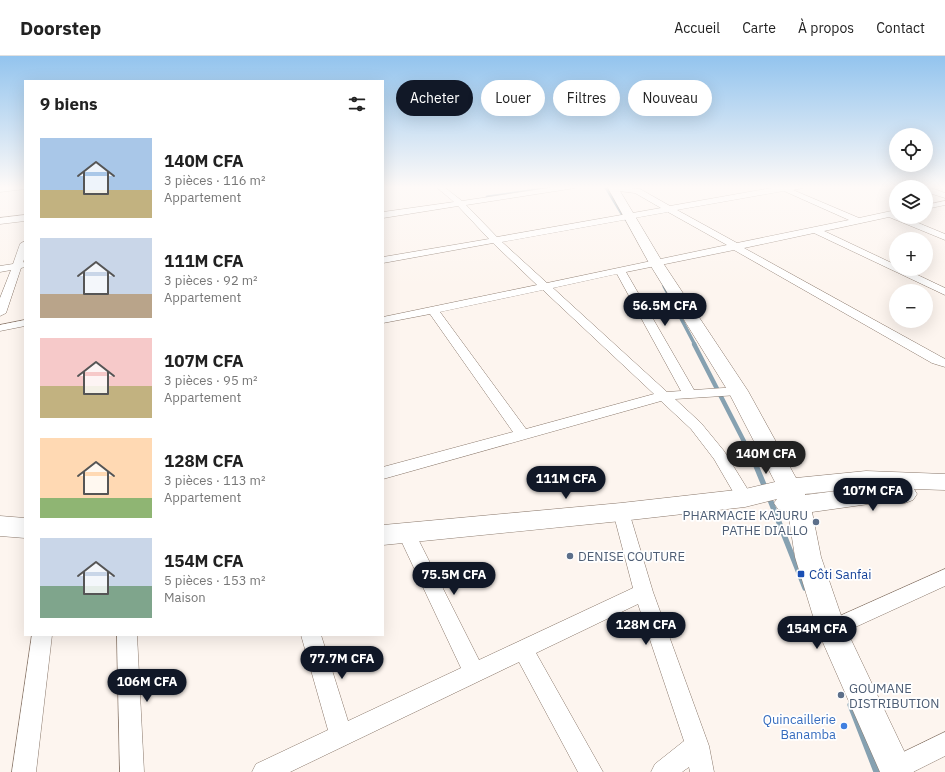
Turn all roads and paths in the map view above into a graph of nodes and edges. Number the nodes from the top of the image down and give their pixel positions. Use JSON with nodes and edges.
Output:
{"nodes":[{"id":1,"x":13,"y":219,"type":"edge"},
{"id":2,"x":476,"y":219,"type":"edge"},
{"id":3,"x":611,"y":219,"type":"edge"},
{"id":4,"x":632,"y":219,"type":"edge"},
{"id":5,"x":687,"y":219,"type":"edge"},
{"id":6,"x":854,"y":219,"type":"edge"},
{"id":7,"x":866,"y":219,"type":"edge"},
{"id":8,"x":0,"y":221,"type":"edge"},
{"id":9,"x":858,"y":221,"type":"junction"},
{"id":10,"x":916,"y":224,"type":"edge"},
{"id":11,"x":815,"y":230,"type":"junction"},
{"id":12,"x":945,"y":237,"type":"edge"},
{"id":13,"x":495,"y":240,"type":"junction"},
{"id":14,"x":734,"y":246,"type":"junction"},
{"id":15,"x":24,"y":250,"type":"edge"},
{"id":16,"x":384,"y":260,"type":"edge"},
{"id":17,"x":656,"y":263,"type":"junction"},
{"id":18,"x":21,"y":266,"type":"edge"},
{"id":19,"x":889,"y":266,"type":"edge"},
{"id":20,"x":0,"y":269,"type":"edge"},
{"id":21,"x":620,"y":270,"type":"junction"},
{"id":22,"x":912,"y":276,"type":"edge"},
{"id":23,"x":945,"y":283,"type":"edge"},
{"id":24,"x":545,"y":286,"type":"junction"},
{"id":25,"x":934,"y":286,"type":"junction"},
{"id":26,"x":945,"y":292,"type":"edge"},
{"id":27,"x":432,"y":310,"type":"junction"},
{"id":28,"x":0,"y":312,"type":"edge"},
{"id":29,"x":384,"y":320,"type":"edge"},
{"id":30,"x":24,"y":324,"type":"edge"},
{"id":31,"x":0,"y":328,"type":"edge"},
{"id":32,"x":945,"y":363,"type":"edge"},
{"id":33,"x":738,"y":391,"type":"junction"},
{"id":34,"x":690,"y":394,"type":"junction"},
{"id":35,"x":664,"y":396,"type":"junction"},
{"id":36,"x":523,"y":435,"type":"junction"},
{"id":37,"x":384,"y":473,"type":"edge"},
{"id":38,"x":945,"y":482,"type":"edge"},
{"id":39,"x":945,"y":495,"type":"edge"},
{"id":40,"x":794,"y":496,"type":"junction"},
{"id":41,"x":748,"y":497,"type":"junction"},
{"id":42,"x":621,"y":512,"type":"junction"},
{"id":43,"x":0,"y":526,"type":"edge"},
{"id":44,"x":24,"y":528,"type":"edge"},
{"id":45,"x":407,"y":534,"type":"junction"},
{"id":46,"x":384,"y":535,"type":"edge"},
{"id":47,"x":943,"y":581,"type":"edge"},
{"id":48,"x":644,"y":592,"type":"junction"},
{"id":49,"x":831,"y":629,"type":"junction"},
{"id":50,"x":42,"y":636,"type":"edge"},
{"id":51,"x":127,"y":636,"type":"edge"},
{"id":52,"x":311,"y":636,"type":"edge"},
{"id":53,"x":523,"y":649,"type":"junction"},
{"id":54,"x":474,"y":672,"type":"junction"},
{"id":55,"x":341,"y":735,"type":"junction"},
{"id":56,"x":945,"y":744,"type":"edge"},
{"id":57,"x":697,"y":746,"type":"junction"},
{"id":58,"x":896,"y":770,"type":"edge"},
{"id":59,"x":24,"y":772,"type":"edge"},
{"id":60,"x":132,"y":772,"type":"edge"},
{"id":61,"x":264,"y":772,"type":"edge"},
{"id":62,"x":591,"y":772,"type":"edge"},
{"id":63,"x":663,"y":772,"type":"edge"},
{"id":64,"x":702,"y":772,"type":"edge"}],
"edges":[{"from":1,"to":8,"type":"street"},
{"from":2,"to":13,"type":"street"},
{"from":3,"to":13,"type":"street"},
{"from":4,"to":17,"type":"main road"},
{"from":5,"to":14,"type":"street"},
{"from":6,"to":9,"type":"street"},
{"from":7,"to":9,"type":"street"},
{"from":9,"to":11,"type":"street"},
{"from":10,"to":12,"type":"street"},
{"from":11,"to":14,"type":"street"},
{"from":11,"to":19,"type":"street"},
{"from":13,"to":16,"type":"street"},
{"from":13,"to":24,"type":"street"},
{"from":14,"to":17,"type":"street"},
{"from":14,"to":32,"type":"street"},
{"from":15,"to":18,"type":"street"},
{"from":17,"to":21,"type":"street"},
{"from":17,"to":33,"type":"main road"},
{"from":18,"to":20,"type":"street"},
{"from":18,"to":28,"type":"street"},
{"from":21,"to":24,"type":"street"},
{"from":21,"to":34,"type":"street"},
{"from":22,"to":25,"type":"street"},
{"from":23,"to":25,"type":"street"},
{"from":24,"to":27,"type":"street"},
{"from":24,"to":35,"type":"street"},
{"from":25,"to":26,"type":"street"},
{"from":27,"to":29,"type":"street"},
{"from":27,"to":36,"type":"street"},
{"from":30,"to":31,"type":"street"},
{"from":33,"to":34,"type":"street"},
{"from":33,"to":40,"type":"main road"},
{"from":34,"to":35,"type":"street"},
{"from":35,"to":36,"type":"street"},
{"from":35,"to":41,"type":"street"},
{"from":36,"to":37,"type":"street"},
{"from":38,"to":40,"type":"main road"},
{"from":39,"to":40,"type":"main road"},
{"from":40,"to":41,"type":"main road"},
{"from":40,"to":49,"type":"main road"},
{"from":41,"to":42,"type":"main road"},
{"from":42,"to":45,"type":"main road"},
{"from":42,"to":48,"type":"street"},
{"from":43,"to":44,"type":"main road"},
{"from":45,"to":46,"type":"main road"},
{"from":45,"to":54,"type":"street"},
{"from":47,"to":49,"type":"street"},
{"from":48,"to":53,"type":"street"},
{"from":48,"to":57,"type":"street"},
{"from":49,"to":58,"type":"main road"},
{"from":50,"to":59,"type":"street"},
{"from":51,"to":60,"type":"street"},
{"from":52,"to":55,"type":"street"},
{"from":53,"to":54,"type":"street"},
{"from":53,"to":62,"type":"street"},
{"from":54,"to":55,"type":"street"},
{"from":55,"to":61,"type":"street"},
{"from":56,"to":58,"type":"street"},
{"from":57,"to":63,"type":"street"},
{"from":57,"to":64,"type":"street"}]}
